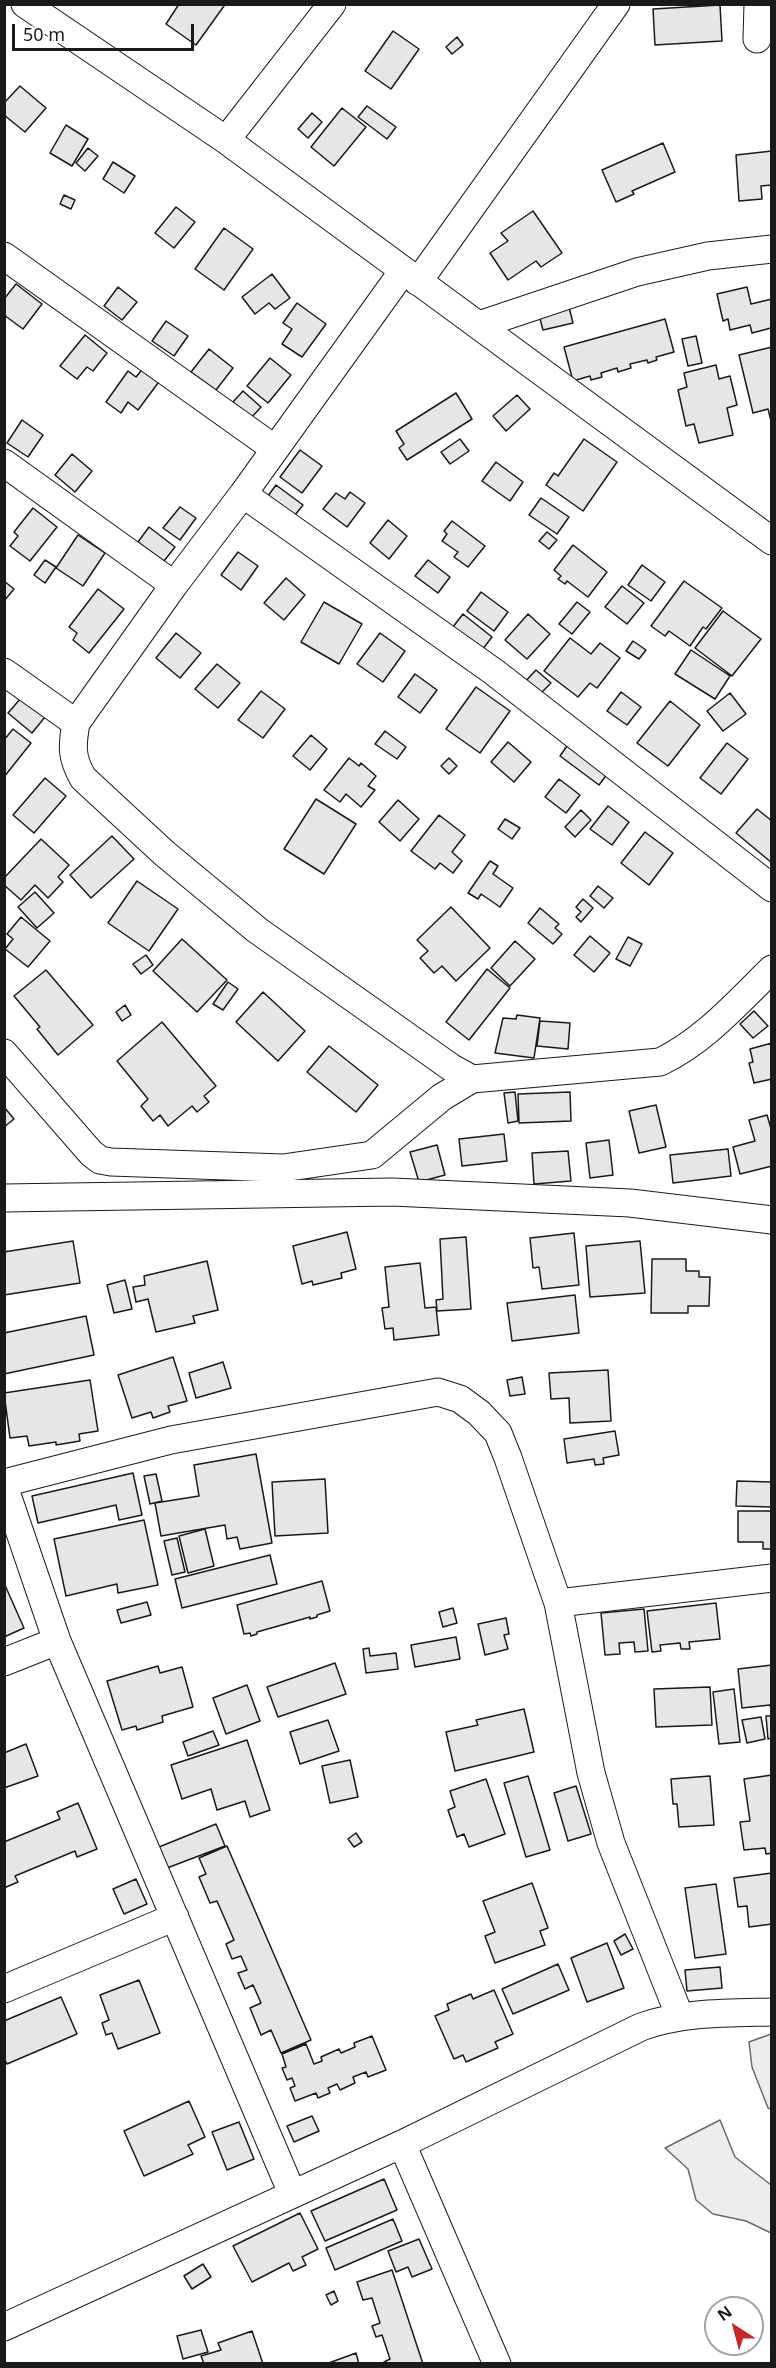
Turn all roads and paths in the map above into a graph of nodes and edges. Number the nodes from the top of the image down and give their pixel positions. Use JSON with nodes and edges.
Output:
{"nodes":[{"id":1,"x":13,"y":4,"type":"edge"},
{"id":2,"x":332,"y":4,"type":"edge"},
{"id":3,"x":758,"y":4,"type":"edge"},
{"id":4,"x":614,"y":5,"type":"edge"},
{"id":5,"x":43,"y":9,"type":"edge"},
{"id":6,"x":4,"y":12,"type":"edge"},
{"id":7,"x":757,"y":39,"type":"dead end"},
{"id":8,"x":226,"y":140,"type":"junction"},
{"id":9,"x":771,"y":249,"type":"edge"},
{"id":10,"x":4,"y":256,"type":"edge"},
{"id":11,"x":410,"y":277,"type":"junction"},
{"id":12,"x":479,"y":325,"type":"junction"},
{"id":13,"x":275,"y":448,"type":"junction"},
{"id":14,"x":4,"y":463,"type":"edge"},
{"id":15,"x":243,"y":494,"type":"junction"},
{"id":16,"x":771,"y":541,"type":"edge"},
{"id":17,"x":174,"y":585,"type":"junction"},
{"id":18,"x":4,"y":672,"type":"edge"},
{"id":19,"x":76,"y":723,"type":"junction"},
{"id":20,"x":771,"y":888,"type":"edge"},
{"id":21,"x":771,"y":969,"type":"edge"},
{"id":22,"x":4,"y":1053,"type":"edge"},
{"id":23,"x":472,"y":1079,"type":"junction"},
{"id":24,"x":4,"y":1198,"type":"edge"},
{"id":25,"x":771,"y":1220,"type":"edge"},
{"id":26,"x":4,"y":1484,"type":"edge"},
{"id":27,"x":771,"y":1578,"type":"edge"},
{"id":28,"x":558,"y":1603,"type":"junction"},
{"id":29,"x":57,"y":1641,"type":"junction"},
{"id":30,"x":4,"y":1662,"type":"edge"},
{"id":31,"x":175,"y":1917,"type":"junction"},
{"id":32,"x":4,"y":1989,"type":"edge"},
{"id":33,"x":771,"y":2012,"type":"edge"},
{"id":34,"x":680,"y":2017,"type":"junction"},
{"id":35,"x":402,"y":2144,"type":"junction"},
{"id":36,"x":292,"y":2193,"type":"junction"},
{"id":37,"x":4,"y":2327,"type":"edge"},
{"id":38,"x":496,"y":2364,"type":"edge"}],
"edges":[{"from":1,"to":6,"type":"street"},
{"from":2,"to":8,"type":"street"},
{"from":3,"to":7,"type":"street"},
{"from":4,"to":11,"type":"street"},
{"from":5,"to":8,"type":"street"},
{"from":8,"to":11,"type":"street"},
{"from":9,"to":12,"type":"street"},
{"from":10,"to":13,"type":"street"},
{"from":11,"to":12,"type":"street"},
{"from":11,"to":13,"type":"street"},
{"from":12,"to":16,"type":"street"},
{"from":13,"to":15,"type":"street"},
{"from":14,"to":17,"type":"street"},
{"from":15,"to":17,"type":"street"},
{"from":15,"to":20,"type":"street"},
{"from":17,"to":19,"type":"street"},
{"from":18,"to":19,"type":"street"},
{"from":19,"to":23,"type":"street"},
{"from":21,"to":23,"type":"street"},
{"from":22,"to":23,"type":"street"},
{"from":24,"to":25,"type":"street"},
{"from":26,"to":28,"type":"street"},
{"from":26,"to":29,"type":"street"},
{"from":27,"to":28,"type":"street"},
{"from":28,"to":34,"type":"street"},
{"from":29,"to":30,"type":"street"},
{"from":29,"to":31,"type":"street"},
{"from":31,"to":32,"type":"street"},
{"from":31,"to":36,"type":"street"},
{"from":33,"to":34,"type":"street"},
{"from":34,"to":35,"type":"street"},
{"from":35,"to":36,"type":"street"},
{"from":35,"to":38,"type":"street"},
{"from":36,"to":37,"type":"street"}]}
